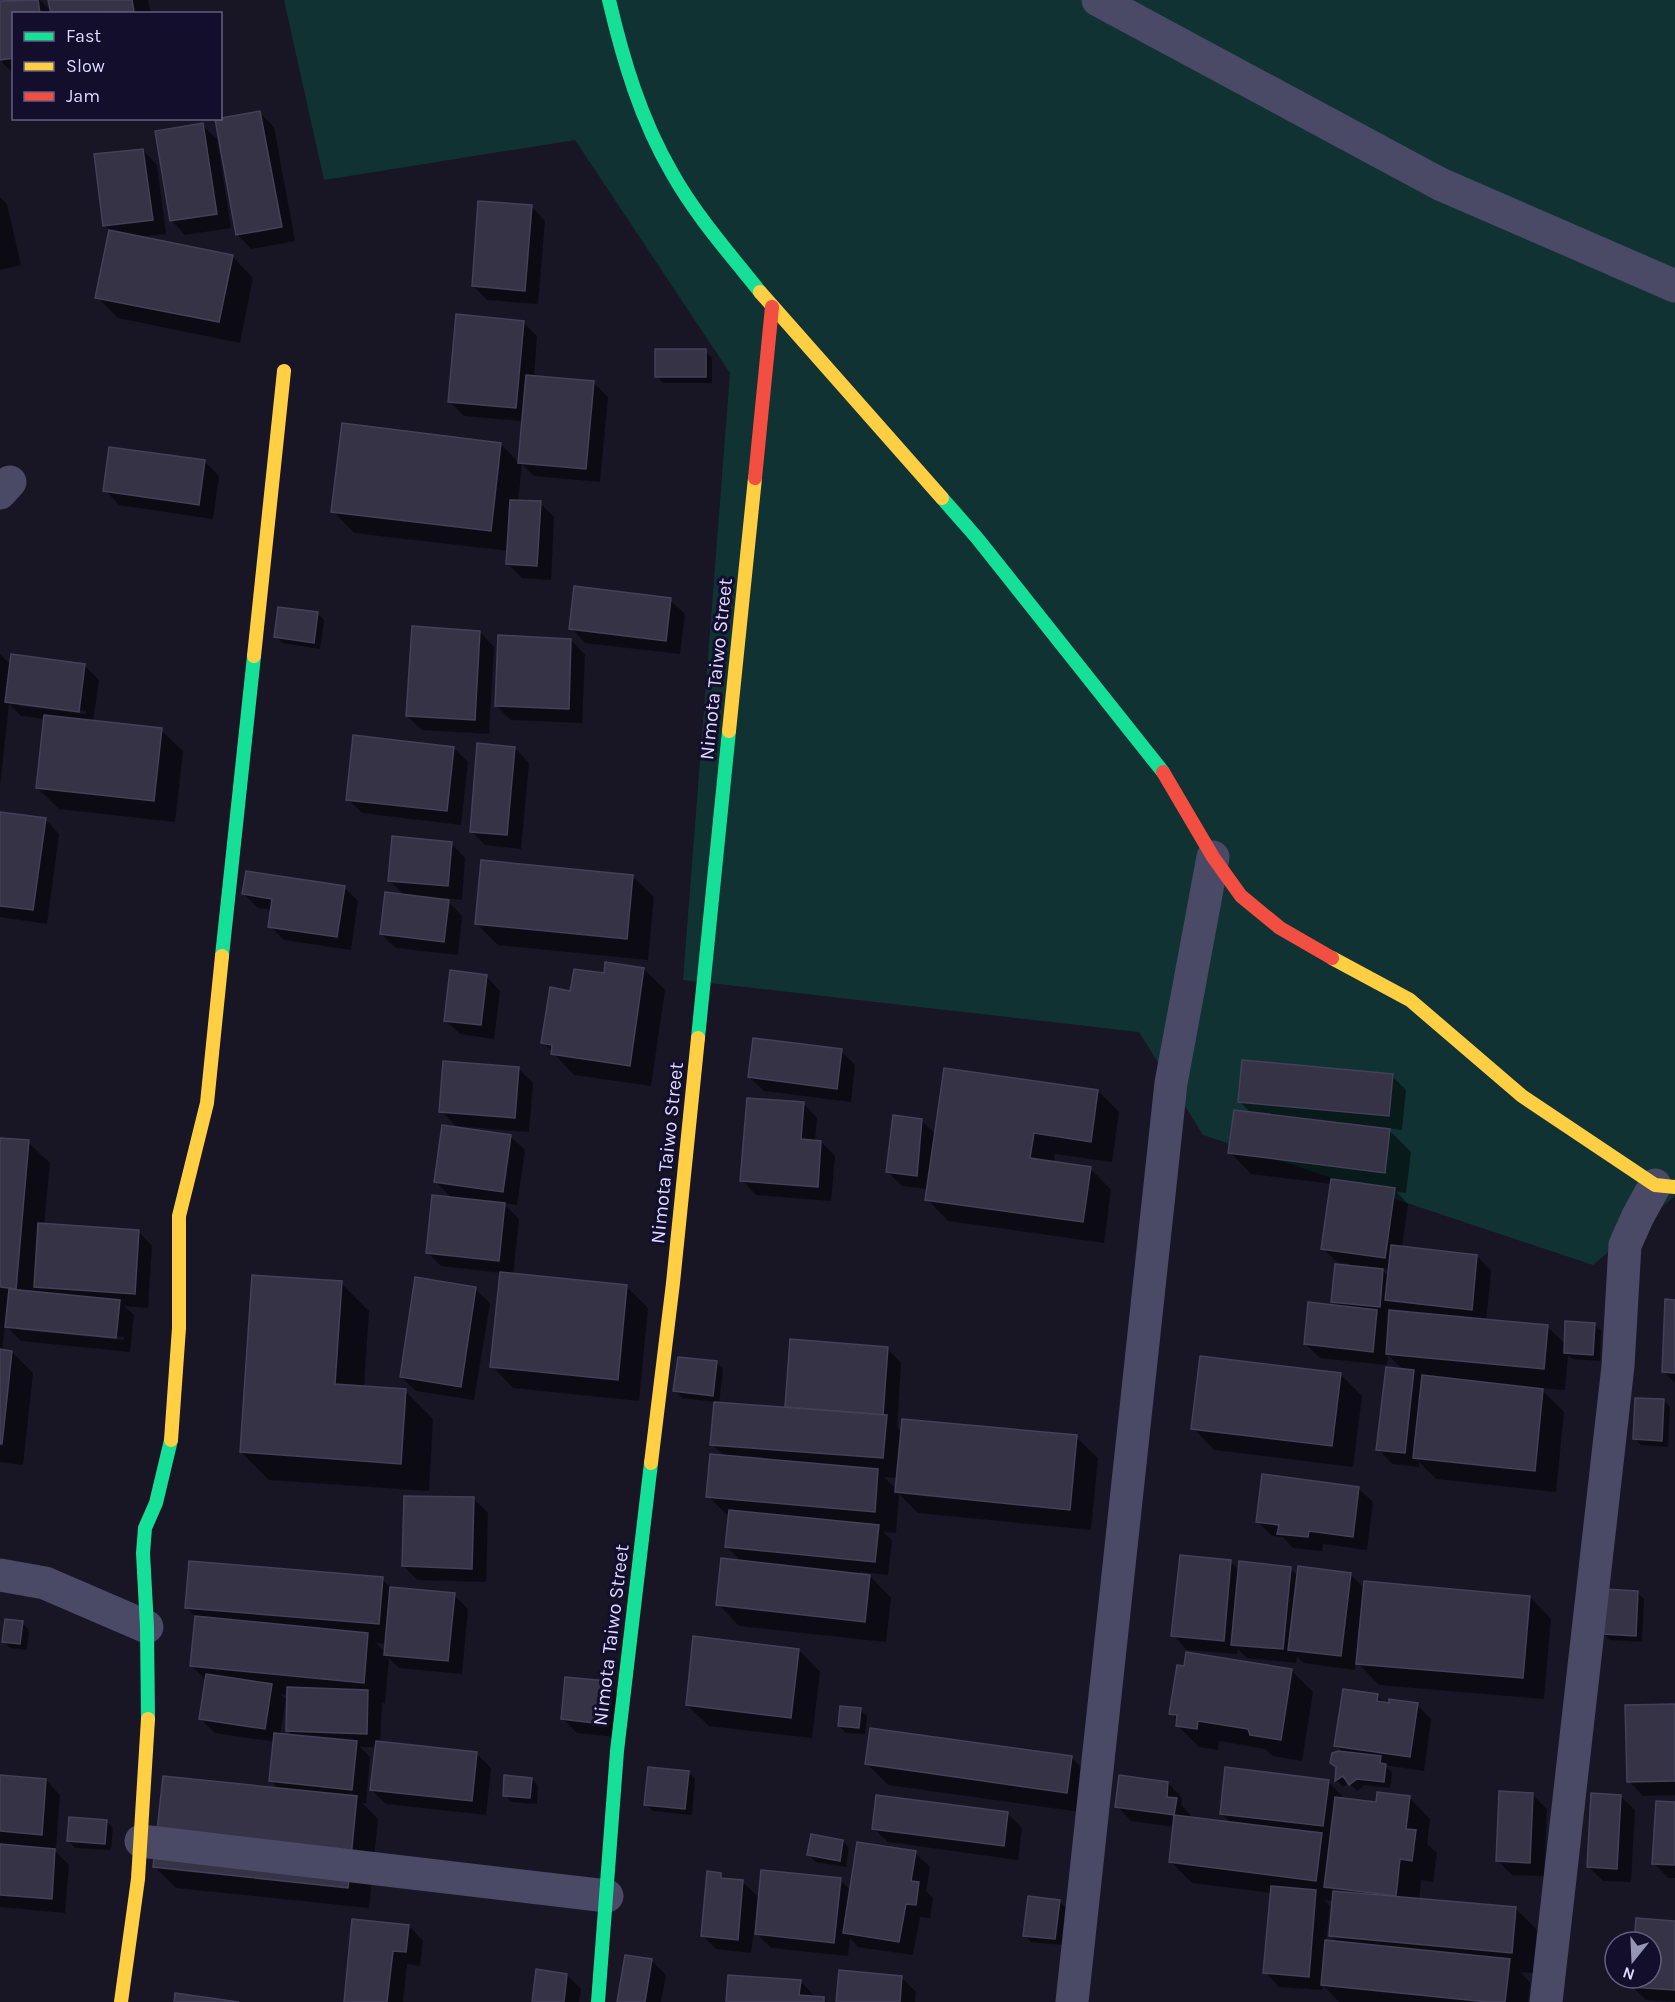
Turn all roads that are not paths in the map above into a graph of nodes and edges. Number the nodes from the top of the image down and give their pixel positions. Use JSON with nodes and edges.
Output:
{"nodes":[{"id":1,"x":609,"y":0,"type":"edge"},
{"id":2,"x":1098,"y":0,"type":"edge"},
{"id":3,"x":1675,"y":286,"type":"edge"},
{"id":4,"x":772,"y":307,"type":"junction"},
{"id":5,"x":284,"y":371,"type":"dead end"},
{"id":6,"x":1213,"y":857,"type":"junction"},
{"id":7,"x":1665,"y":1186,"type":"edge"},
{"id":8,"x":0,"y":1575,"type":"edge"},
{"id":9,"x":147,"y":1627,"type":"junction"},
{"id":10,"x":141,"y":1841,"type":"junction"},
{"id":11,"x":607,"y":1896,"type":"junction"},
{"id":12,"x":121,"y":2002,"type":"edge"},
{"id":13,"x":597,"y":2002,"type":"edge"},
{"id":14,"x":1072,"y":2002,"type":"edge"},
{"id":15,"x":1546,"y":2002,"type":"edge"}],
"edges":[{"from":1,"to":4,"type":"street"},
{"from":2,"to":3,"type":"street"},
{"from":4,"to":6,"type":"street"},
{"from":4,"to":11,"type":"street","name":"Nimota Taiwo Street"},
{"from":5,"to":9,"type":"street"},
{"from":6,"to":7,"type":"street"},
{"from":6,"to":14,"type":"street"},
{"from":7,"to":15,"type":"street"},
{"from":8,"to":9,"type":"street"},
{"from":9,"to":10,"type":"street"},
{"from":10,"to":11,"type":"street"},
{"from":10,"to":12,"type":"street"},
{"from":11,"to":13,"type":"street","name":"Nimota Taiwo Street"}]}
